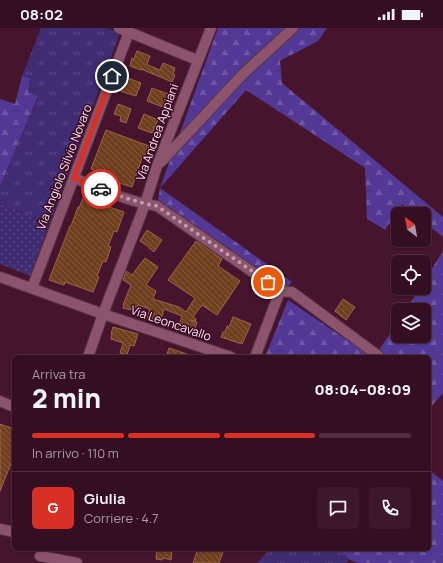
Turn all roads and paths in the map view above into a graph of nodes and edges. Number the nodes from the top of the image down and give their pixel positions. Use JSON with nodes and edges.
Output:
{"nodes":[{"id":1,"x":119,"y":28,"type":"edge"},
{"id":2,"x":210,"y":28,"type":"edge"},
{"id":3,"x":293,"y":28,"type":"edge"},
{"id":4,"x":129,"y":32,"type":"junction"},
{"id":5,"x":198,"y":60,"type":"junction"},
{"id":6,"x":157,"y":166,"type":"junction"},
{"id":7,"x":74,"y":178,"type":"junction"},
{"id":8,"x":145,"y":204,"type":"junction"},
{"id":9,"x":0,"y":277,"type":"edge"},
{"id":10,"x":32,"y":288,"type":"junction"},
{"id":11,"x":280,"y":291,"type":"junction"},
{"id":12,"x":103,"y":314,"type":"junction"},
{"id":13,"x":89,"y":355,"type":"edge"},
{"id":14,"x":225,"y":355,"type":"edge"},
{"id":15,"x":256,"y":355,"type":"edge"},
{"id":16,"x":377,"y":355,"type":"edge"},
{"id":17,"x":0,"y":401,"type":"edge"},
{"id":18,"x":12,"y":406,"type":"edge"},
{"id":19,"x":0,"y":529,"type":"edge"},
{"id":20,"x":12,"y":532,"type":"edge"},
{"id":21,"x":40,"y":556,"type":"edge"},
{"id":22,"x":77,"y":563,"type":"edge"}],
"edges":[{"from":1,"to":4,"type":"street"},
{"from":2,"to":5,"type":"street","name":"Via Andrea Appiani"},
{"from":3,"to":6,"type":"street"},
{"from":4,"to":5,"type":"street"},
{"from":4,"to":7,"type":"street","name":"Via Angiolo Silvio Novaro"},
{"from":5,"to":6,"type":"street","name":"Via Andrea Appiani"},
{"from":6,"to":8,"type":"street","name":"Via Andrea Appiani"},
{"from":7,"to":8,"type":"street"},
{"from":7,"to":10,"type":"street","name":"Via Angiolo Silvio Novaro"},
{"from":8,"to":11,"type":"street"},
{"from":8,"to":12,"type":"street","name":"Via Andrea Appiani"},
{"from":9,"to":10,"type":"street","name":"Via Leoncavallo"},
{"from":10,"to":12,"type":"street","name":"Via Leoncavallo"},
{"from":11,"to":15,"type":"street"},
{"from":11,"to":16,"type":"street"},
{"from":12,"to":13,"type":"street","name":"Via Andrea Appiani"},
{"from":12,"to":14,"type":"street","name":"Via Leoncavallo"},
{"from":17,"to":18,"type":"street"},
{"from":19,"to":20,"type":"street"},
{"from":21,"to":22,"type":"street"}]}
